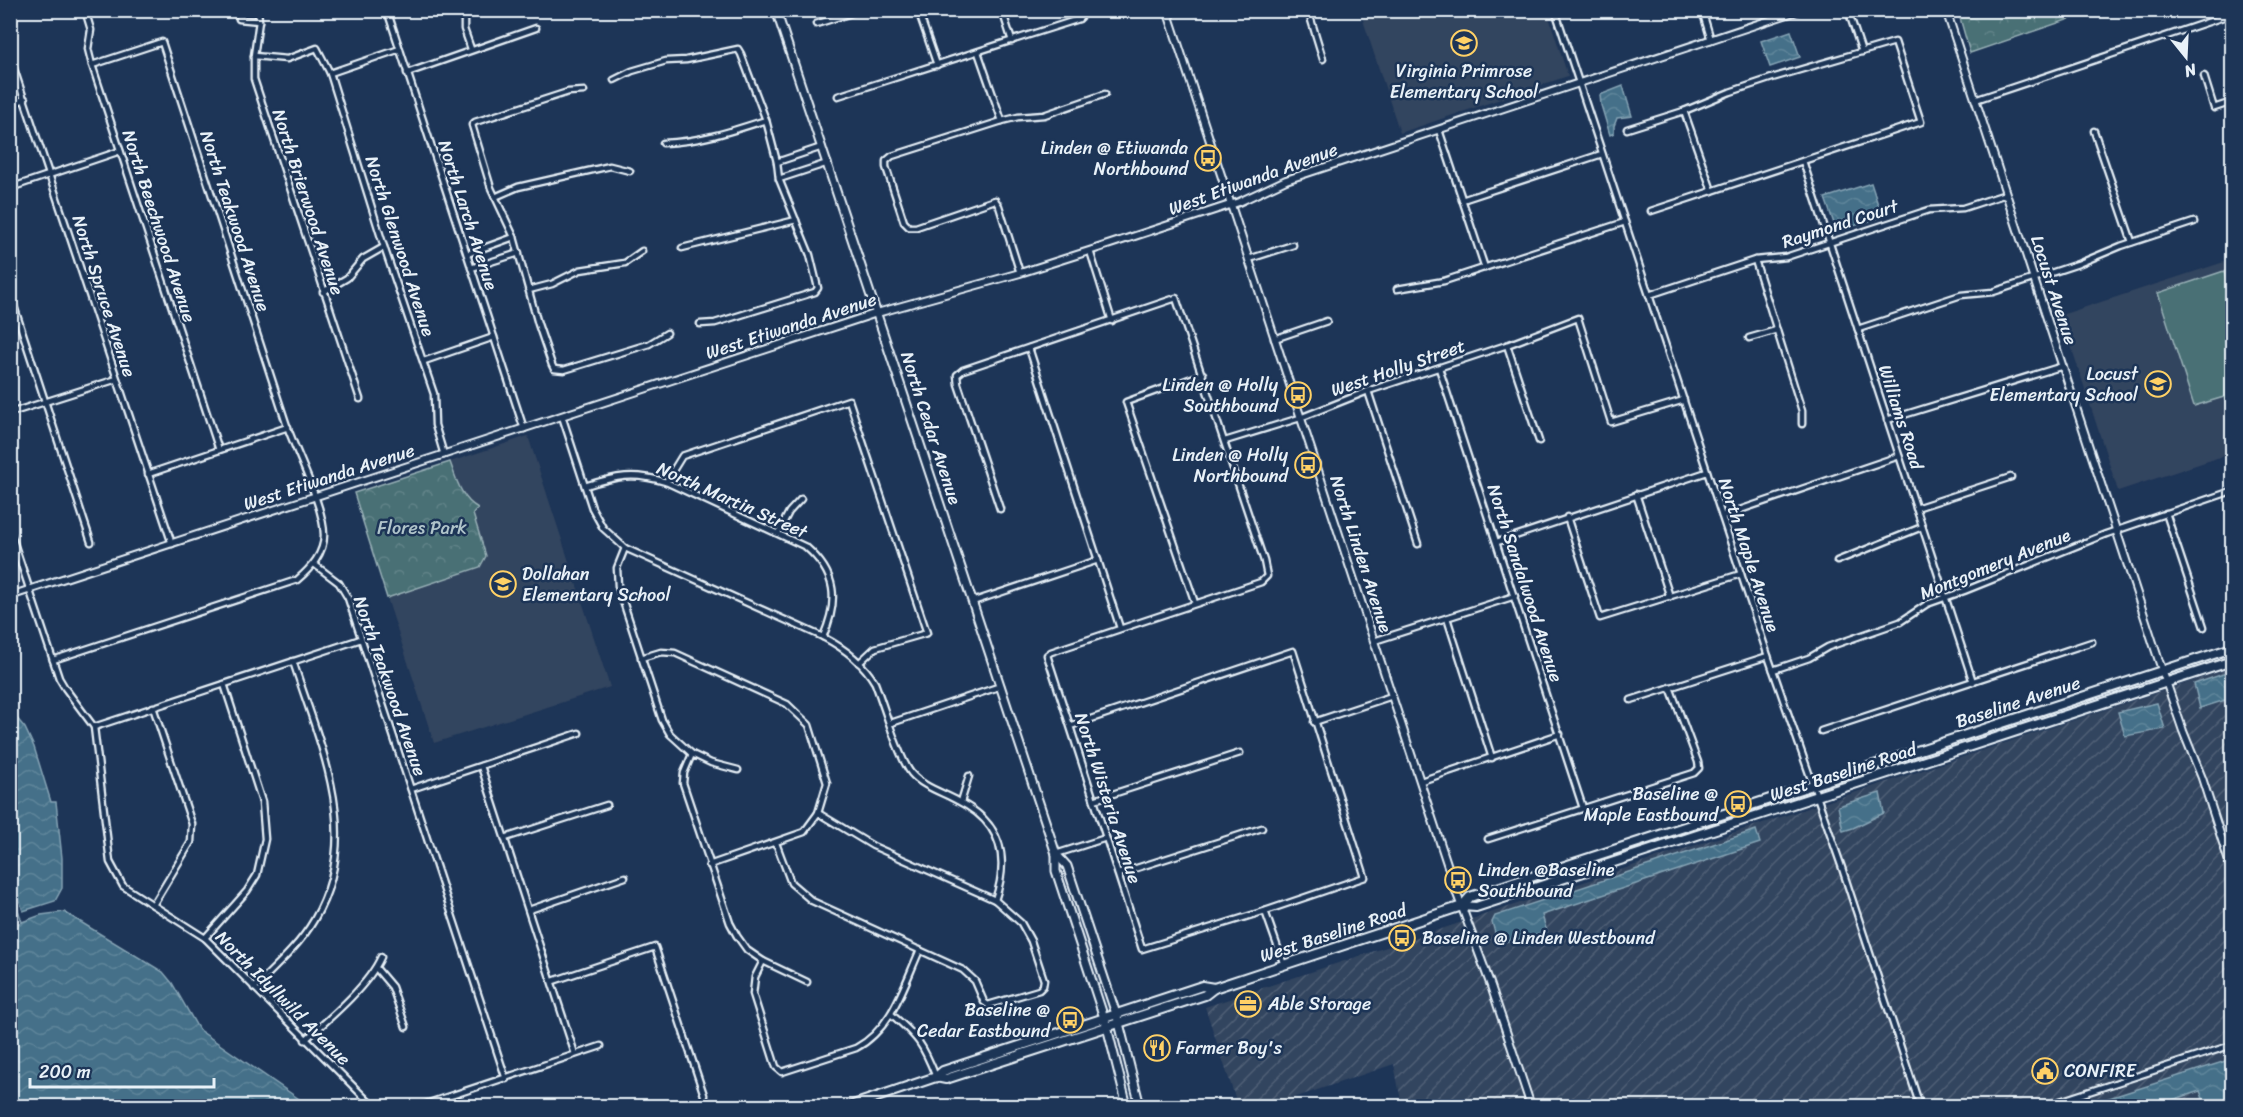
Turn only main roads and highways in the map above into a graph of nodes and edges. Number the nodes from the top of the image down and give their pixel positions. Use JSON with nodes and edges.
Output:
{"nodes":[{"id":1,"x":776,"y":10,"type":"edge"},
{"id":2,"x":2232,"y":648,"type":"edge"},
{"id":3,"x":2232,"y":661,"type":"edge"},
{"id":4,"x":1812,"y":784,"type":"joint"},
{"id":5,"x":1056,"y":854,"type":"junction"},
{"id":6,"x":1462,"y":906,"type":"junction"},
{"id":7,"x":1214,"y":988,"type":"junction"},
{"id":8,"x":1116,"y":1013,"type":"junction"},
{"id":9,"x":1104,"y":1017,"type":"junction"},
{"id":10,"x":1119,"y":1023,"type":"junction"},
{"id":11,"x":1107,"y":1027,"type":"junction"},
{"id":12,"x":936,"y":1077,"type":"junction"},
{"id":13,"x":850,"y":1107,"type":"edge"},
{"id":14,"x":1127,"y":1107,"type":"edge"},
{"id":15,"x":1140,"y":1107,"type":"edge"}],
"edges":[{"from":1,"to":5,"type":"main road","name":"North Cedar Avenue"},
{"from":2,"to":4,"type":"main road","name":"Baseline Avenue"},
{"from":3,"to":6,"type":"main road","name":"West Baseline Road"},
{"from":4,"to":6,"type":"main road","name":"West Baseline Road"},
{"from":5,"to":8,"type":"main road","name":"North Cedar Avenue"},
{"from":5,"to":9,"type":"main road","name":"North Cedar Avenue"},
{"from":6,"to":7,"type":"main road","name":"West Baseline Road"},
{"from":7,"to":8,"type":"main road","name":"West Baseline Road"},
{"from":7,"to":10,"type":"main road","name":"West Baseline Road"},
{"from":8,"to":9,"type":"main road","name":"West Baseline Road"},
{"from":8,"to":10,"type":"main road","name":"North Cedar Avenue"},
{"from":9,"to":11,"type":"main road","name":"North Cedar Avenue"},
{"from":9,"to":12,"type":"main road","name":"West Baseline Road"},
{"from":10,"to":11,"type":"main road","name":"West Baseline Road"},
{"from":10,"to":15,"type":"main road","name":"North Cedar Avenue"},
{"from":11,"to":12,"type":"main road","name":"West Baseline Road"},
{"from":11,"to":14,"type":"main road","name":"North Cedar Avenue"},
{"from":12,"to":13,"type":"main road","name":"West Baseline Road"}]}
